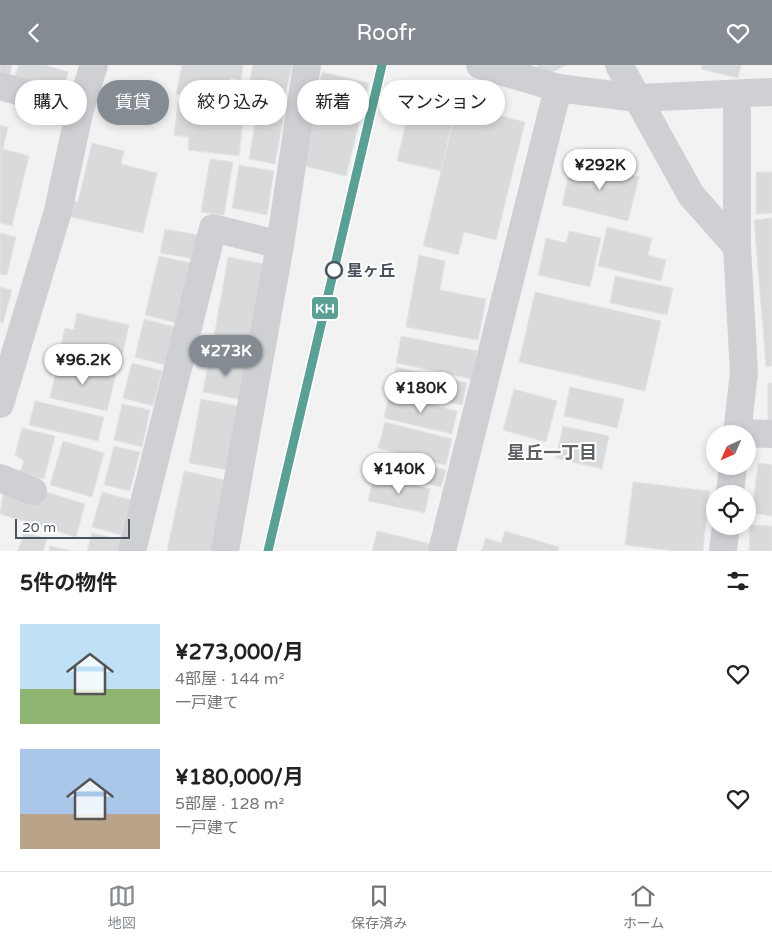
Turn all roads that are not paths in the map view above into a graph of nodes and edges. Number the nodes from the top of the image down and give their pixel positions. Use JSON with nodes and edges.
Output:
{"nodes":[{"id":1,"x":94,"y":65,"type":"edge"},
{"id":2,"x":307,"y":65,"type":"edge"},
{"id":3,"x":480,"y":65,"type":"edge"},
{"id":4,"x":619,"y":65,"type":"edge"},
{"id":5,"x":0,"y":86,"type":"edge"},
{"id":6,"x":87,"y":87,"type":"edge"},
{"id":7,"x":558,"y":89,"type":"junction"},
{"id":8,"x":15,"y":90,"type":"edge"},
{"id":9,"x":772,"y":92,"type":"edge"},
{"id":10,"x":737,"y":94,"type":"junction"},
{"id":11,"x":637,"y":97,"type":"junction"},
{"id":12,"x":77,"y":125,"type":"edge"},
{"id":13,"x":280,"y":245,"type":"junction"},
{"id":14,"x":737,"y":247,"type":"junction"},
{"id":15,"x":9,"y":339,"type":"edge"},
{"id":16,"x":0,"y":404,"type":"edge"},
{"id":17,"x":738,"y":425,"type":"edge"},
{"id":18,"x":756,"y":434,"type":"edge"},
{"id":19,"x":772,"y":435,"type":"edge"},
{"id":20,"x":0,"y":478,"type":"edge"},
{"id":21,"x":33,"y":491,"type":"dead end"},
{"id":22,"x":725,"y":535,"type":"edge"},
{"id":23,"x":132,"y":551,"type":"edge"},
{"id":24,"x":225,"y":551,"type":"edge"},
{"id":25,"x":442,"y":551,"type":"edge"},
{"id":26,"x":723,"y":551,"type":"edge"}],
"edges":[{"from":1,"to":6,"type":"street"},
{"from":2,"to":13,"type":"street"},
{"from":3,"to":7,"type":"street"},
{"from":4,"to":11,"type":"street"},
{"from":5,"to":8,"type":"street"},
{"from":7,"to":11,"type":"street"},
{"from":7,"to":25,"type":"street"},
{"from":9,"to":10,"type":"street"},
{"from":10,"to":11,"type":"street"},
{"from":10,"to":14,"type":"street"},
{"from":11,"to":14,"type":"street"},
{"from":12,"to":15,"type":"street"},
{"from":13,"to":23,"type":"street"},
{"from":13,"to":24,"type":"street"},
{"from":14,"to":17,"type":"street"},
{"from":15,"to":16,"type":"street"},
{"from":18,"to":19,"type":"street"},
{"from":20,"to":21,"type":"street"},
{"from":22,"to":26,"type":"street"}]}
